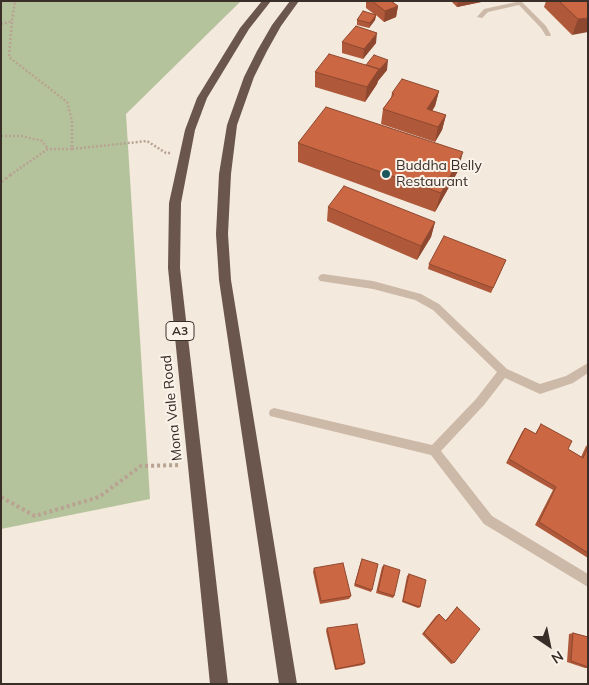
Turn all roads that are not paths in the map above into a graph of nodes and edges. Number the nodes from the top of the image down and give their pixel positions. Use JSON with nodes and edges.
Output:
{"nodes":[{"id":1,"x":267,"y":1,"type":"edge"},
{"id":2,"x":295,"y":1,"type":"edge"},
{"id":3,"x":480,"y":17,"type":"dead end"},
{"id":4,"x":548,"y":35,"type":"dead end"},
{"id":5,"x":323,"y":278,"type":"dead end"},
{"id":6,"x":588,"y":367,"type":"edge"},
{"id":7,"x":503,"y":372,"type":"junction"},
{"id":8,"x":274,"y":413,"type":"dead end"},
{"id":9,"x":434,"y":451,"type":"junction"},
{"id":10,"x":588,"y":581,"type":"edge"},
{"id":11,"x":219,"y":684,"type":"edge"},
{"id":12,"x":288,"y":684,"type":"edge"}],
"edges":[{"from":1,"to":11,"type":"highway","name":"Mona Vale Road","number":"A3"},
{"from":2,"to":12,"type":"highway"},
{"from":3,"to":4,"type":"lane"},
{"from":5,"to":7,"type":"lane"},
{"from":6,"to":7,"type":"lane"},
{"from":7,"to":9,"type":"lane"},
{"from":8,"to":9,"type":"lane"},
{"from":9,"to":10,"type":"lane"}]}
